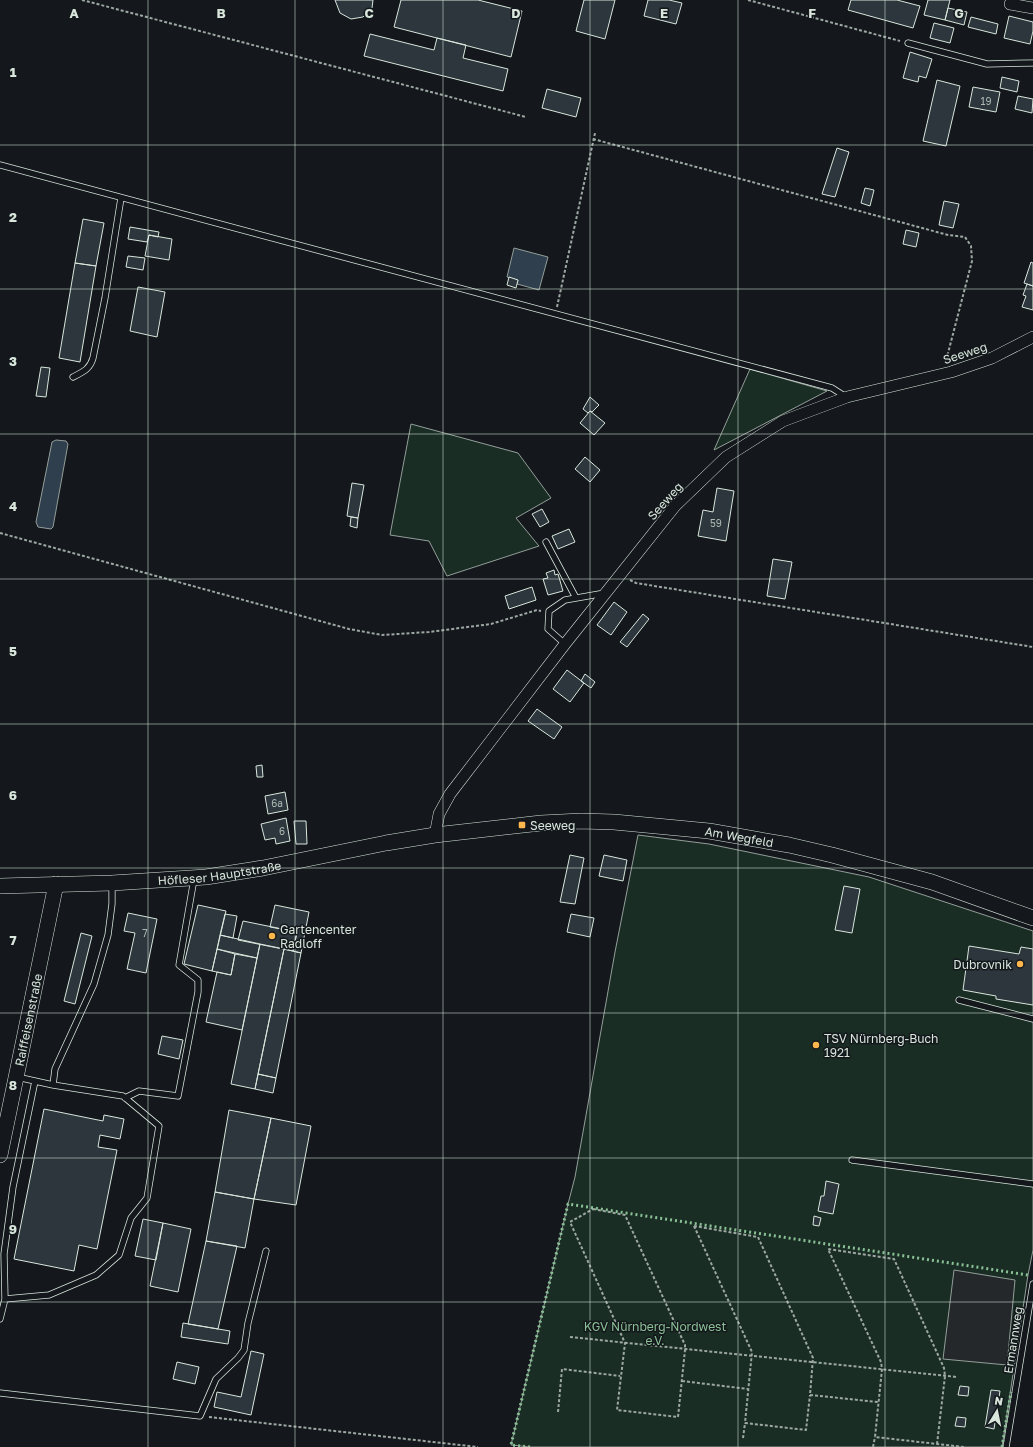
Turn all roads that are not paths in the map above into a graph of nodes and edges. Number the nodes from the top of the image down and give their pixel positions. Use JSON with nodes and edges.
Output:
{"nodes":[{"id":1,"x":1010,"y":4,"type":"dead end"},
{"id":2,"x":1033,"y":8,"type":"edge"},
{"id":3,"x":908,"y":43,"type":"road end"},
{"id":4,"x":1033,"y":63,"type":"edge"},
{"id":5,"x":0,"y":166,"type":"edge"},
{"id":6,"x":121,"y":198,"type":"junction"},
{"id":7,"x":1033,"y":337,"type":"edge"},
{"id":8,"x":74,"y":377,"type":"dead end"},
{"id":9,"x":847,"y":397,"type":"junction"},
{"id":10,"x":546,"y":542,"type":"dead end"},
{"id":11,"x":605,"y":592,"type":"junction"},
{"id":12,"x":576,"y":598,"type":"junction"},
{"id":13,"x":565,"y":644,"type":"junction"},
{"id":14,"x":436,"y":835,"type":"junction"},
{"id":15,"x":194,"y":878,"type":"junction"},
{"id":16,"x":112,"y":882,"type":"junction"},
{"id":17,"x":56,"y":884,"type":"junction"},
{"id":18,"x":0,"y":886,"type":"edge"},
{"id":19,"x":1033,"y":918,"type":"edge"},
{"id":20,"x":959,"y":1000,"type":"dead end"},
{"id":21,"x":1033,"y":1019,"type":"edge"},
{"id":22,"x":17,"y":1077,"type":"junction"},
{"id":23,"x":35,"y":1081,"type":"junction"},
{"id":24,"x":53,"y":1085,"type":"junction"},
{"id":25,"x":125,"y":1098,"type":"junction"},
{"id":26,"x":0,"y":1155,"type":"edge"},
{"id":27,"x":852,"y":1160,"type":"dead end"},
{"id":28,"x":1033,"y":1184,"type":"edge"},
{"id":29,"x":266,"y":1251,"type":"dead end"},
{"id":30,"x":1033,"y":1284,"type":"edge"},
{"id":31,"x":5,"y":1300,"type":"junction"},
{"id":32,"x":0,"y":1319,"type":"edge"},
{"id":33,"x":0,"y":1393,"type":"edge"},
{"id":34,"x":1006,"y":1447,"type":"edge"}],
"edges":[{"from":1,"to":2,"type":"street"},
{"from":3,"to":4,"type":"lane"},
{"from":5,"to":6,"type":"lane"},
{"from":6,"to":8,"type":"lane"},
{"from":6,"to":9,"type":"lane"},
{"from":7,"to":9,"type":"street","name":"Seeweg"},
{"from":9,"to":11,"type":"street","name":"Seeweg"},
{"from":10,"to":12,"type":"lane"},
{"from":11,"to":12,"type":"lane"},
{"from":11,"to":13,"type":"street","name":"Seeweg"},
{"from":12,"to":13,"type":"lane"},
{"from":13,"to":14,"type":"street","name":"Seeweg"},
{"from":14,"to":15,"type":"street","name":"Höfleser Hauptstraße"},
{"from":14,"to":19,"type":"street","name":"Am Wegfeld"},
{"from":15,"to":16,"type":"street","name":"Höfleser Hauptstraße"},
{"from":15,"to":25,"type":"lane"},
{"from":16,"to":17,"type":"street","name":"Höfleser Hauptstraße"},
{"from":16,"to":24,"type":"lane"},
{"from":17,"to":18,"type":"street","name":"Höfleser Hauptstraße"},
{"from":17,"to":22,"type":"street","name":"Raiffeisenstraße"},
{"from":20,"to":21,"type":"lane"},
{"from":22,"to":23,"type":"lane"},
{"from":22,"to":26,"type":"street","name":"Raiffeisenstraße"},
{"from":23,"to":24,"type":"lane"},
{"from":23,"to":31,"type":"lane"},
{"from":24,"to":25,"type":"lane"},
{"from":25,"to":31,"type":"lane"},
{"from":27,"to":28,"type":"lane"},
{"from":29,"to":33,"type":"lane"},
{"from":30,"to":34,"type":"lane","name":"Ermannweg"},
{"from":31,"to":32,"type":"lane"}]}
